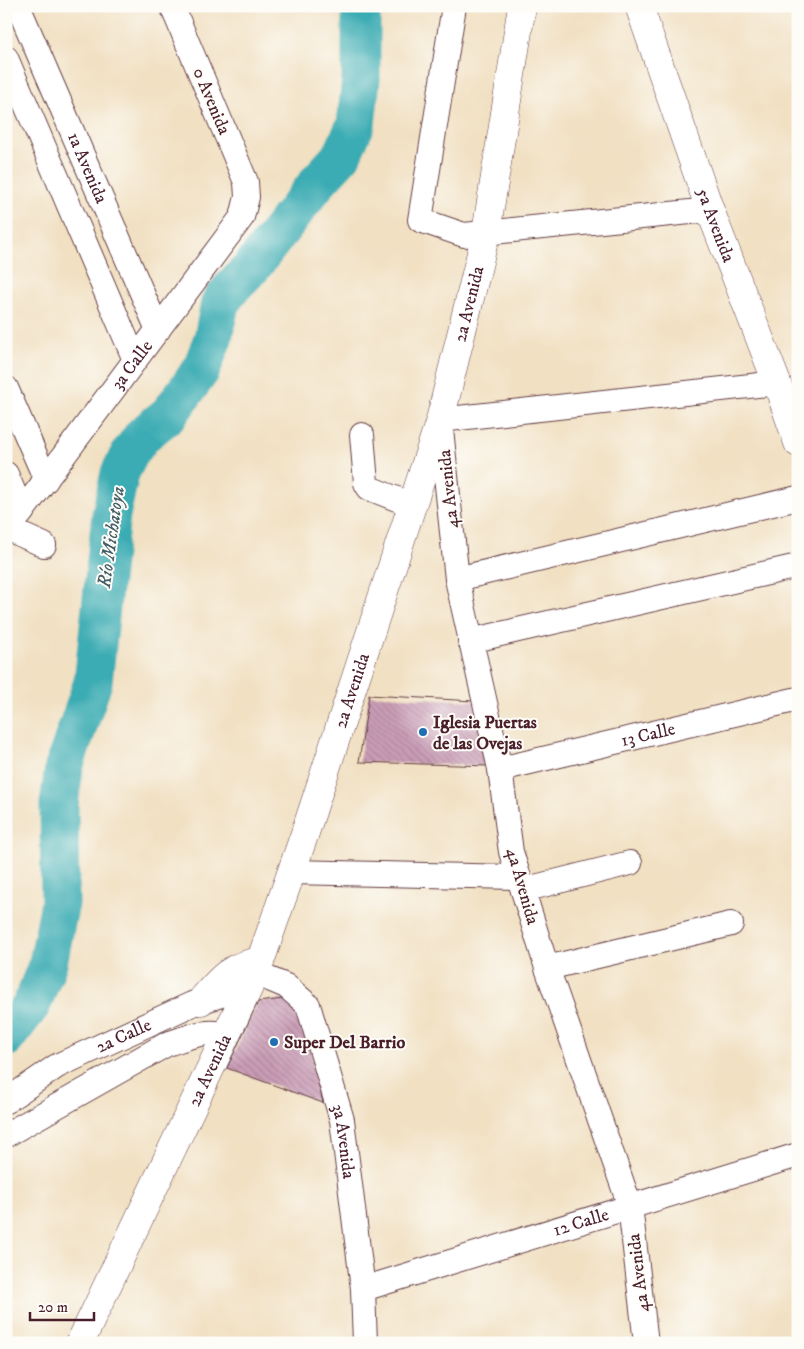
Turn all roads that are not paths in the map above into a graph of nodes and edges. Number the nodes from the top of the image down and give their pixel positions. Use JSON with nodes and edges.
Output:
{"nodes":[{"id":1,"x":18,"y":6,"type":"edge"},
{"id":2,"x":172,"y":6,"type":"edge"},
{"id":3,"x":454,"y":6,"type":"edge"},
{"id":4,"x":522,"y":6,"type":"edge"},
{"id":5,"x":639,"y":6,"type":"edge"},
{"id":6,"x":6,"y":58,"type":"edge"},
{"id":7,"x":247,"y":197,"type":"joint"},
{"id":8,"x":710,"y":210,"type":"junction"},
{"id":9,"x":486,"y":233,"type":"junction"},
{"id":10,"x":158,"y":330,"type":"junction"},
{"id":11,"x":135,"y":360,"type":"junction"},
{"id":12,"x":777,"y":383,"type":"junction"},
{"id":13,"x":6,"y":388,"type":"edge"},
{"id":14,"x":440,"y":420,"type":"junction"},
{"id":15,"x":362,"y":435,"type":"dead end"},
{"id":16,"x":798,"y":444,"type":"edge"},
{"id":17,"x":6,"y":474,"type":"edge"},
{"id":18,"x":46,"y":480,"type":"junction"},
{"id":19,"x":798,"y":498,"type":"edge"},
{"id":20,"x":412,"y":505,"type":"junction"},
{"id":21,"x":13,"y":523,"type":"edge"},
{"id":22,"x":44,"y":545,"type":"dead end"},
{"id":23,"x":798,"y":566,"type":"edge"},
{"id":24,"x":457,"y":579,"type":"junction"},
{"id":25,"x":470,"y":640,"type":"junction"},
{"id":26,"x":798,"y":699,"type":"edge"},
{"id":27,"x":500,"y":769,"type":"junction"},
{"id":28,"x":630,"y":863,"type":"dead end"},
{"id":29,"x":290,"y":872,"type":"junction"},
{"id":30,"x":521,"y":884,"type":"junction"},
{"id":31,"x":731,"y":924,"type":"dead end"},
{"id":32,"x":547,"y":968,"type":"junction"},
{"id":33,"x":254,"y":975,"type":"junction"},
{"id":34,"x":202,"y":1001,"type":"joint"},
{"id":35,"x":227,"y":1035,"type":"junction"},
{"id":36,"x":122,"y":1036,"type":"junction"},
{"id":37,"x":135,"y":1061,"type":"junction"},
{"id":38,"x":6,"y":1101,"type":"edge"},
{"id":39,"x":6,"y":1135,"type":"edge"},
{"id":40,"x":798,"y":1155,"type":"edge"},
{"id":41,"x":630,"y":1206,"type":"junction"},
{"id":42,"x":363,"y":1289,"type":"junction"},
{"id":43,"x":80,"y":1343,"type":"edge"},
{"id":44,"x":366,"y":1343,"type":"edge"},
{"id":45,"x":646,"y":1343,"type":"edge"}],
"edges":[{"from":1,"to":10,"type":"street","name":"1a Avenida"},
{"from":2,"to":7,"type":"street","name":"0 Avenida"},
{"from":3,"to":9,"type":"street"},
{"from":4,"to":9,"type":"main road","name":"2a Avenida"},
{"from":5,"to":8,"type":"main road","name":"5a Avenida"},
{"from":6,"to":11,"type":"street","name":"1a Avenida"},
{"from":7,"to":10,"type":"street","name":"3a Calle"},
{"from":8,"to":9,"type":"street"},
{"from":8,"to":12,"type":"main road","name":"5a Avenida"},
{"from":9,"to":14,"type":"main road","name":"2a Avenida"},
{"from":10,"to":11,"type":"street","name":"3a Calle"},
{"from":11,"to":18,"type":"street","name":"3a Calle"},
{"from":12,"to":14,"type":"street"},
{"from":12,"to":16,"type":"main road","name":"5a Avenida"},
{"from":13,"to":18,"type":"street"},
{"from":14,"to":20,"type":"main road","name":"2a Avenida"},
{"from":14,"to":24,"type":"street","name":"4a Avenida"},
{"from":15,"to":20,"type":"street"},
{"from":17,"to":21,"type":"street"},
{"from":18,"to":21,"type":"street","name":"3a Calle"},
{"from":19,"to":24,"type":"street"},
{"from":20,"to":29,"type":"main road","name":"2a Avenida"},
{"from":21,"to":22,"type":"street"},
{"from":23,"to":25,"type":"street"},
{"from":24,"to":25,"type":"street","name":"4a Avenida"},
{"from":25,"to":27,"type":"street","name":"4a Avenida"},
{"from":26,"to":27,"type":"street","name":"13 Calle"},
{"from":27,"to":30,"type":"street","name":"4a Avenida"},
{"from":28,"to":30,"type":"street"},
{"from":29,"to":30,"type":"street"},
{"from":29,"to":33,"type":"main road","name":"2a Avenida"},
{"from":30,"to":32,"type":"street","name":"4a Avenida"},
{"from":31,"to":32,"type":"street"},
{"from":32,"to":41,"type":"street","name":"4a Avenida"},
{"from":33,"to":34,"type":"main road"},
{"from":33,"to":35,"type":"main road","name":"2a Avenida"},
{"from":33,"to":42,"type":"street","name":"3a Avenida"},
{"from":34,"to":36,"type":"street","name":"2a Calle"},
{"from":35,"to":37,"type":"street","name":"2a Calle"},
{"from":35,"to":43,"type":"main road","name":"2a Avenida"},
{"from":36,"to":37,"type":"street"},
{"from":36,"to":38,"type":"street","name":"2a Calle"},
{"from":37,"to":39,"type":"street","name":"2a Calle"},
{"from":40,"to":41,"type":"street","name":"12 Calle"},
{"from":41,"to":42,"type":"street","name":"12 Calle"},
{"from":41,"to":45,"type":"street","name":"4a Avenida"},
{"from":42,"to":44,"type":"street","name":"3a Avenida"}]}
